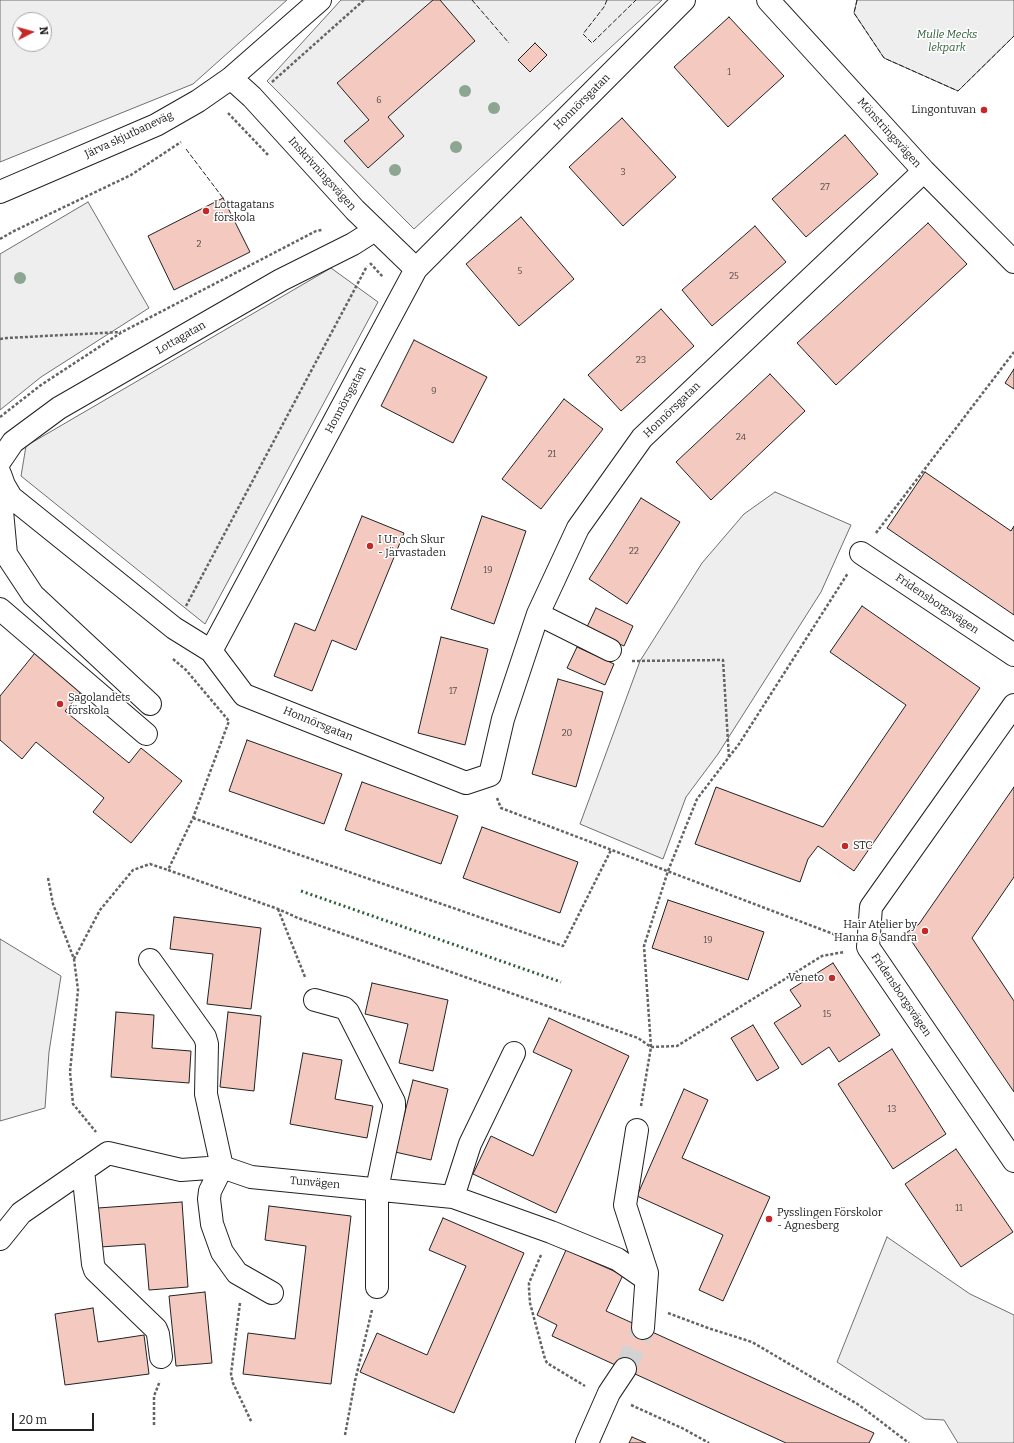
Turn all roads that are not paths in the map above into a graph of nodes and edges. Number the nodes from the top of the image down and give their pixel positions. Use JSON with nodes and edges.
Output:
{"nodes":[{"id":1,"x":320,"y":0,"type":"edge"},
{"id":2,"x":684,"y":0,"type":"edge"},
{"id":3,"x":768,"y":0,"type":"edge"},
{"id":4,"x":231,"y":78,"type":"junction"},
{"id":5,"x":924,"y":171,"type":"junction"},
{"id":6,"x":0,"y":192,"type":"edge"},
{"id":7,"x":375,"y":230,"type":"junction"},
{"id":8,"x":1014,"y":262,"type":"edge"},
{"id":9,"x":416,"y":270,"type":"junction"},
{"id":10,"x":0,"y":462,"type":"edge"},
{"id":11,"x":0,"y":474,"type":"edge"},
{"id":12,"x":11,"y":497,"type":"junction"},
{"id":13,"x":861,"y":553,"type":"road end"},
{"id":14,"x":0,"y":609,"type":"edge"},
{"id":15,"x":538,"y":614,"type":"junction"},
{"id":16,"x":610,"y":650,"type":"dead end"},
{"id":17,"x":211,"y":651,"type":"junction"},
{"id":18,"x":1014,"y":655,"type":"edge"},
{"id":19,"x":150,"y":704,"type":"dead end"},
{"id":20,"x":1014,"y":706,"type":"edge"},
{"id":21,"x":146,"y":734,"type":"dead end"},
{"id":22,"x":150,"y":960,"type":"dead end"},
{"id":23,"x":315,"y":1000,"type":"road end"},
{"id":24,"x":514,"y":1053,"type":"dead end"},
{"id":25,"x":637,"y":1130,"type":"road end"},
{"id":26,"x":1014,"y":1161,"type":"edge"},
{"id":27,"x":222,"y":1167,"type":"junction"},
{"id":28,"x":83,"y":1170,"type":"junction"},
{"id":29,"x":377,"y":1188,"type":"junction"},
{"id":30,"x":453,"y":1197,"type":"junction"},
{"id":31,"x":0,"y":1238,"type":"edge"},
{"id":32,"x":646,"y":1279,"type":"junction"},
{"id":33,"x":377,"y":1287,"type":"road end"},
{"id":34,"x":272,"y":1293,"type":"dead end"},
{"id":35,"x":642,"y":1328,"type":"tunnel mouth"},
{"id":36,"x":161,"y":1357,"type":"road end"},
{"id":37,"x":624,"y":1370,"type":"tunnel mouth"},
{"id":38,"x":587,"y":1443,"type":"edge"}],
"edges":[{"from":1,"to":4,"type":"street","name":"Järva skjutbaneväg"},
{"from":2,"to":9,"type":"street","name":"Honnörsgatan"},
{"from":3,"to":5,"type":"street","name":"Mönstringsvägen"},
{"from":4,"to":6,"type":"street","name":"Järva skjutbaneväg"},
{"from":4,"to":7,"type":"street","name":"Inskrivningsvägen"},
{"from":5,"to":8,"type":"street","name":"Mönstringsvägen"},
{"from":5,"to":15,"type":"street","name":"Honnörsgatan"},
{"from":7,"to":9,"type":"street","name":"Inskrivningsvägen"},
{"from":7,"to":10,"type":"street","name":"Lottagatan"},
{"from":9,"to":17,"type":"street","name":"Honnörsgatan"},
{"from":11,"to":12,"type":"street"},
{"from":12,"to":17,"type":"street"},
{"from":12,"to":19,"type":"street"},
{"from":13,"to":18,"type":"street","name":"Fridensborgsvägen"},
{"from":14,"to":21,"type":"street"},
{"from":15,"to":16,"type":"street"},
{"from":15,"to":17,"type":"street","name":"Honnörsgatan"},
{"from":20,"to":26,"type":"street","name":"Fridensborgsvägen"},
{"from":22,"to":27,"type":"street"},
{"from":23,"to":29,"type":"street"},
{"from":24,"to":30,"type":"street"},
{"from":25,"to":32,"type":"street"},
{"from":27,"to":28,"type":"street","name":"Tunvägen"},
{"from":27,"to":29,"type":"street","name":"Tunvägen"},
{"from":27,"to":34,"type":"street"},
{"from":28,"to":31,"type":"street"},
{"from":28,"to":36,"type":"street"},
{"from":29,"to":30,"type":"street","name":"Tunvägen"},
{"from":29,"to":33,"type":"street"},
{"from":30,"to":32,"type":"street","name":"Tunvägen"},
{"from":32,"to":35,"type":"street"},
{"from":37,"to":38,"type":"street"}]}
